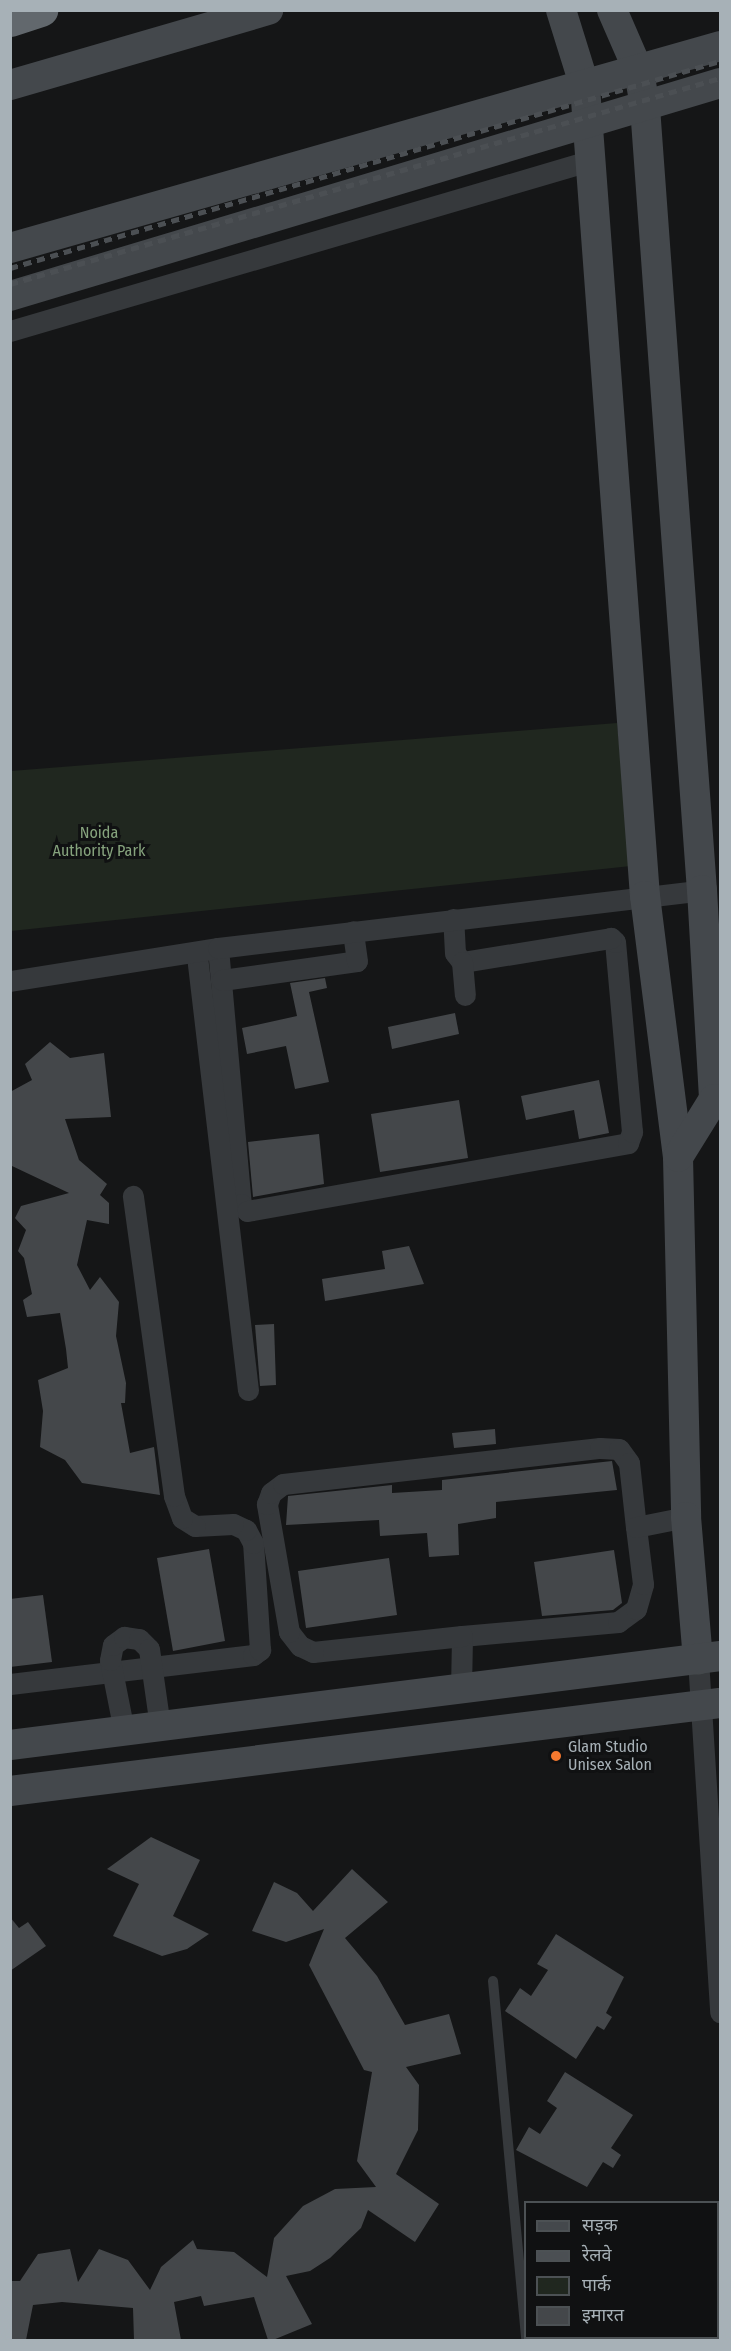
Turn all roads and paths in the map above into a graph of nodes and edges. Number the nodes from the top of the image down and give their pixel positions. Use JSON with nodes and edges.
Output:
{"nodes":[{"id":1,"x":41,"y":10,"type":"edge"},
{"id":2,"x":268,"y":10,"type":"edge"},
{"id":3,"x":561,"y":10,"type":"edge"},
{"id":4,"x":612,"y":10,"type":"edge"},
{"id":5,"x":10,"y":20,"type":"edge"},
{"id":6,"x":720,"y":46,"type":"edge"},
{"id":7,"x":639,"y":72,"type":"junction"},
{"id":8,"x":720,"y":83,"type":"edge"},
{"id":9,"x":10,"y":85,"type":"edge"},
{"id":10,"x":585,"y":87,"type":"junction"},
{"id":11,"x":645,"y":107,"type":"junction"},
{"id":12,"x":589,"y":122,"type":"junction"},
{"id":13,"x":592,"y":160,"type":"junction"},
{"id":14,"x":10,"y":248,"type":"edge"},
{"id":15,"x":10,"y":296,"type":"edge"},
{"id":16,"x":10,"y":331,"type":"edge"},
{"id":17,"x":702,"y":890,"type":"junction"},
{"id":18,"x":645,"y":896,"type":"junction"},
{"id":19,"x":453,"y":919,"type":"junction"},
{"id":20,"x":353,"y":931,"type":"junction"},
{"id":21,"x":218,"y":948,"type":"junction"},
{"id":22,"x":197,"y":956,"type":"junction"},
{"id":23,"x":462,"y":962,"type":"junction"},
{"id":24,"x":222,"y":980,"type":"junction"},
{"id":25,"x":10,"y":981,"type":"edge"},
{"id":26,"x":465,"y":995,"type":"dead end"},
{"id":27,"x":717,"y":1098,"type":"edge"},
{"id":28,"x":667,"y":1101,"type":"junction"},
{"id":29,"x":678,"y":1157,"type":"junction"},
{"id":30,"x":133,"y":1196,"type":"dead end"},
{"id":31,"x":248,"y":1390,"type":"dead end"},
{"id":32,"x":686,"y":1517,"type":"junction"},
{"id":33,"x":636,"y":1527,"type":"junction"},
{"id":34,"x":462,"y":1636,"type":"junction"},
{"id":35,"x":709,"y":1657,"type":"edge"},
{"id":36,"x":152,"y":1667,"type":"junction"},
{"id":37,"x":110,"y":1672,"type":"junction"},
{"id":38,"x":10,"y":1684,"type":"edge"},
{"id":39,"x":461,"y":1689,"type":"junction"},
{"id":40,"x":711,"y":1704,"type":"edge"},
{"id":41,"x":160,"y":1726,"type":"junction"},
{"id":42,"x":124,"y":1731,"type":"junction"},
{"id":43,"x":10,"y":1745,"type":"edge"},
{"id":44,"x":10,"y":1791,"type":"edge"},
{"id":45,"x":493,"y":1981,"type":"dead end"},
{"id":46,"x":720,"y":2012,"type":"edge"},
{"id":47,"x":524,"y":2318,"type":"edge"}],
"edges":[{"from":1,"to":5,"type":"highway"},
{"from":2,"to":9,"type":"street"},
{"from":3,"to":10,"type":"street"},
{"from":4,"to":7,"type":"street"},
{"from":6,"to":7,"type":"street"},
{"from":7,"to":10,"type":"street"},
{"from":7,"to":11,"type":"street"},
{"from":8,"to":11,"type":"street"},
{"from":10,"to":12,"type":"street"},
{"from":10,"to":14,"type":"street"},
{"from":11,"to":12,"type":"street"},
{"from":11,"to":17,"type":"street"},
{"from":12,"to":13,"type":"street"},
{"from":12,"to":15,"type":"street"},
{"from":13,"to":16,"type":"street"},
{"from":13,"to":18,"type":"street"},
{"from":17,"to":18,"type":"street"},
{"from":17,"to":27,"type":"street"},
{"from":18,"to":19,"type":"street"},
{"from":18,"to":28,"type":"street"},
{"from":19,"to":20,"type":"street"},
{"from":19,"to":23,"type":"street"},
{"from":20,"to":21,"type":"street"},
{"from":20,"to":24,"type":"street"},
{"from":21,"to":22,"type":"street"},
{"from":21,"to":24,"type":"street"},
{"from":22,"to":25,"type":"street"},
{"from":22,"to":31,"type":"street"},
{"from":23,"to":24,"type":"street"},
{"from":23,"to":26,"type":"street"},
{"from":27,"to":28,"type":"street"},
{"from":27,"to":29,"type":"street"},
{"from":28,"to":29,"type":"street"},
{"from":29,"to":32,"type":"street"},
{"from":30,"to":36,"type":"street"},
{"from":32,"to":33,"type":"street"},
{"from":32,"to":35,"type":"street"},
{"from":33,"to":34,"type":"street"},
{"from":33,"to":34,"type":"street"},
{"from":34,"to":39,"type":"street"},
{"from":35,"to":39,"type":"street"},
{"from":35,"to":40,"type":"street"},
{"from":36,"to":37,"type":"street"},
{"from":36,"to":37,"type":"street"},
{"from":36,"to":41,"type":"street"},
{"from":37,"to":38,"type":"street"},
{"from":37,"to":42,"type":"street"},
{"from":39,"to":41,"type":"street"},
{"from":40,"to":44,"type":"street"},
{"from":40,"to":46,"type":"street"},
{"from":41,"to":42,"type":"street"},
{"from":42,"to":43,"type":"street"},
{"from":45,"to":47,"type":"lane"}]}
